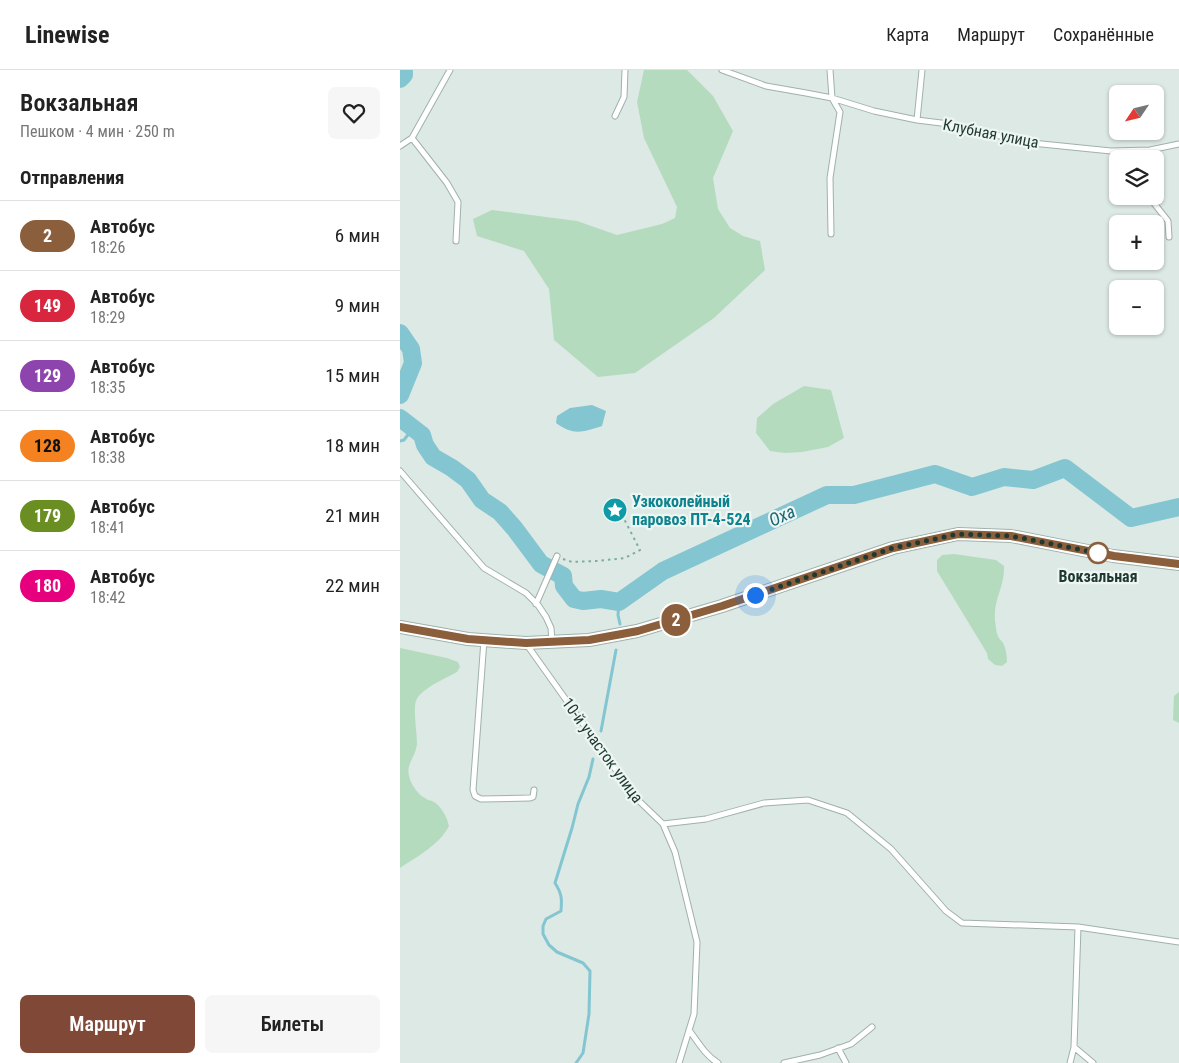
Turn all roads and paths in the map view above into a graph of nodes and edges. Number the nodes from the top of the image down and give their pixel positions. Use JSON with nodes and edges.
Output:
{"nodes":[{"id":1,"x":450,"y":70,"type":"edge"},
{"id":2,"x":625,"y":70,"type":"edge"},
{"id":3,"x":722,"y":70,"type":"edge"},
{"id":4,"x":830,"y":70,"type":"edge"},
{"id":5,"x":922,"y":70,"type":"edge"},
{"id":6,"x":832,"y":98,"type":"junction"},
{"id":7,"x":615,"y":116,"type":"dead end"},
{"id":8,"x":916,"y":120,"type":"junction"},
{"id":9,"x":412,"y":138,"type":"junction"},
{"id":10,"x":1179,"y":144,"type":"edge"},
{"id":11,"x":400,"y":146,"type":"edge"},
{"id":12,"x":1109,"y":150,"type":"edge"},
{"id":13,"x":1150,"y":150,"type":"edge"},
{"id":14,"x":1155,"y":205,"type":"edge"},
{"id":15,"x":831,"y":234,"type":"dead end"},
{"id":16,"x":1169,"y":237,"type":"dead end"},
{"id":17,"x":456,"y":241,"type":"dead end"},
{"id":18,"x":400,"y":470,"type":"edge"},
{"id":19,"x":622,"y":515,"type":"dead end"},
{"id":20,"x":556,"y":558,"type":"joint"},
{"id":21,"x":1179,"y":564,"type":"edge"},
{"id":22,"x":536,"y":604,"type":"junction"},
{"id":23,"x":400,"y":626,"type":"edge"},
{"id":24,"x":484,"y":640,"type":"junction"},
{"id":25,"x":552,"y":642,"type":"junction"},
{"id":26,"x":526,"y":643,"type":"junction"},
{"id":27,"x":534,"y":790,"type":"dead end"},
{"id":28,"x":663,"y":824,"type":"junction"},
{"id":29,"x":1078,"y":927,"type":"junction"},
{"id":30,"x":1179,"y":942,"type":"edge"},
{"id":31,"x":872,"y":1027,"type":"dead end"},
{"id":32,"x":689,"y":1030,"type":"junction"},
{"id":33,"x":1074,"y":1047,"type":"junction"},
{"id":34,"x":838,"y":1048,"type":"junction"},
{"id":35,"x":679,"y":1063,"type":"edge"},
{"id":36,"x":718,"y":1063,"type":"edge"},
{"id":37,"x":784,"y":1063,"type":"edge"},
{"id":38,"x":846,"y":1063,"type":"edge"},
{"id":39,"x":1070,"y":1063,"type":"edge"},
{"id":40,"x":1093,"y":1063,"type":"edge"}],
"edges":[{"from":1,"to":9,"type":"lane"},
{"from":2,"to":7,"type":"lane"},
{"from":3,"to":6,"type":"lane","name":"Клубная улица"},
{"from":4,"to":6,"type":"lane"},
{"from":5,"to":8,"type":"lane"},
{"from":6,"to":8,"type":"lane","name":"Клубная улица"},
{"from":6,"to":15,"type":"lane"},
{"from":8,"to":12,"type":"lane","name":"Клубная улица"},
{"from":9,"to":11,"type":"lane"},
{"from":9,"to":17,"type":"lane"},
{"from":10,"to":13,"type":"lane","name":"Клубная улица"},
{"from":14,"to":16,"type":"lane"},
{"from":18,"to":22,"type":"lane"},
{"from":19,"to":20,"type":"path"},
{"from":20,"to":22,"type":"lane"},
{"from":21,"to":25,"type":"street"},
{"from":22,"to":25,"type":"lane"},
{"from":23,"to":24,"type":"street"},
{"from":24,"to":26,"type":"street"},
{"from":24,"to":27,"type":"lane"},
{"from":25,"to":26,"type":"street"},
{"from":26,"to":28,"type":"lane","name":"10-й участок улица"},
{"from":28,"to":29,"type":"lane"},
{"from":28,"to":32,"type":"lane","name":"10-й участок улица"},
{"from":29,"to":30,"type":"lane"},
{"from":29,"to":33,"type":"lane"},
{"from":31,"to":34,"type":"lane"},
{"from":32,"to":35,"type":"lane","name":"10-й участок улица"},
{"from":32,"to":36,"type":"lane"},
{"from":33,"to":39,"type":"lane"},
{"from":33,"to":40,"type":"lane"},
{"from":34,"to":37,"type":"lane"},
{"from":34,"to":38,"type":"lane"}]}
